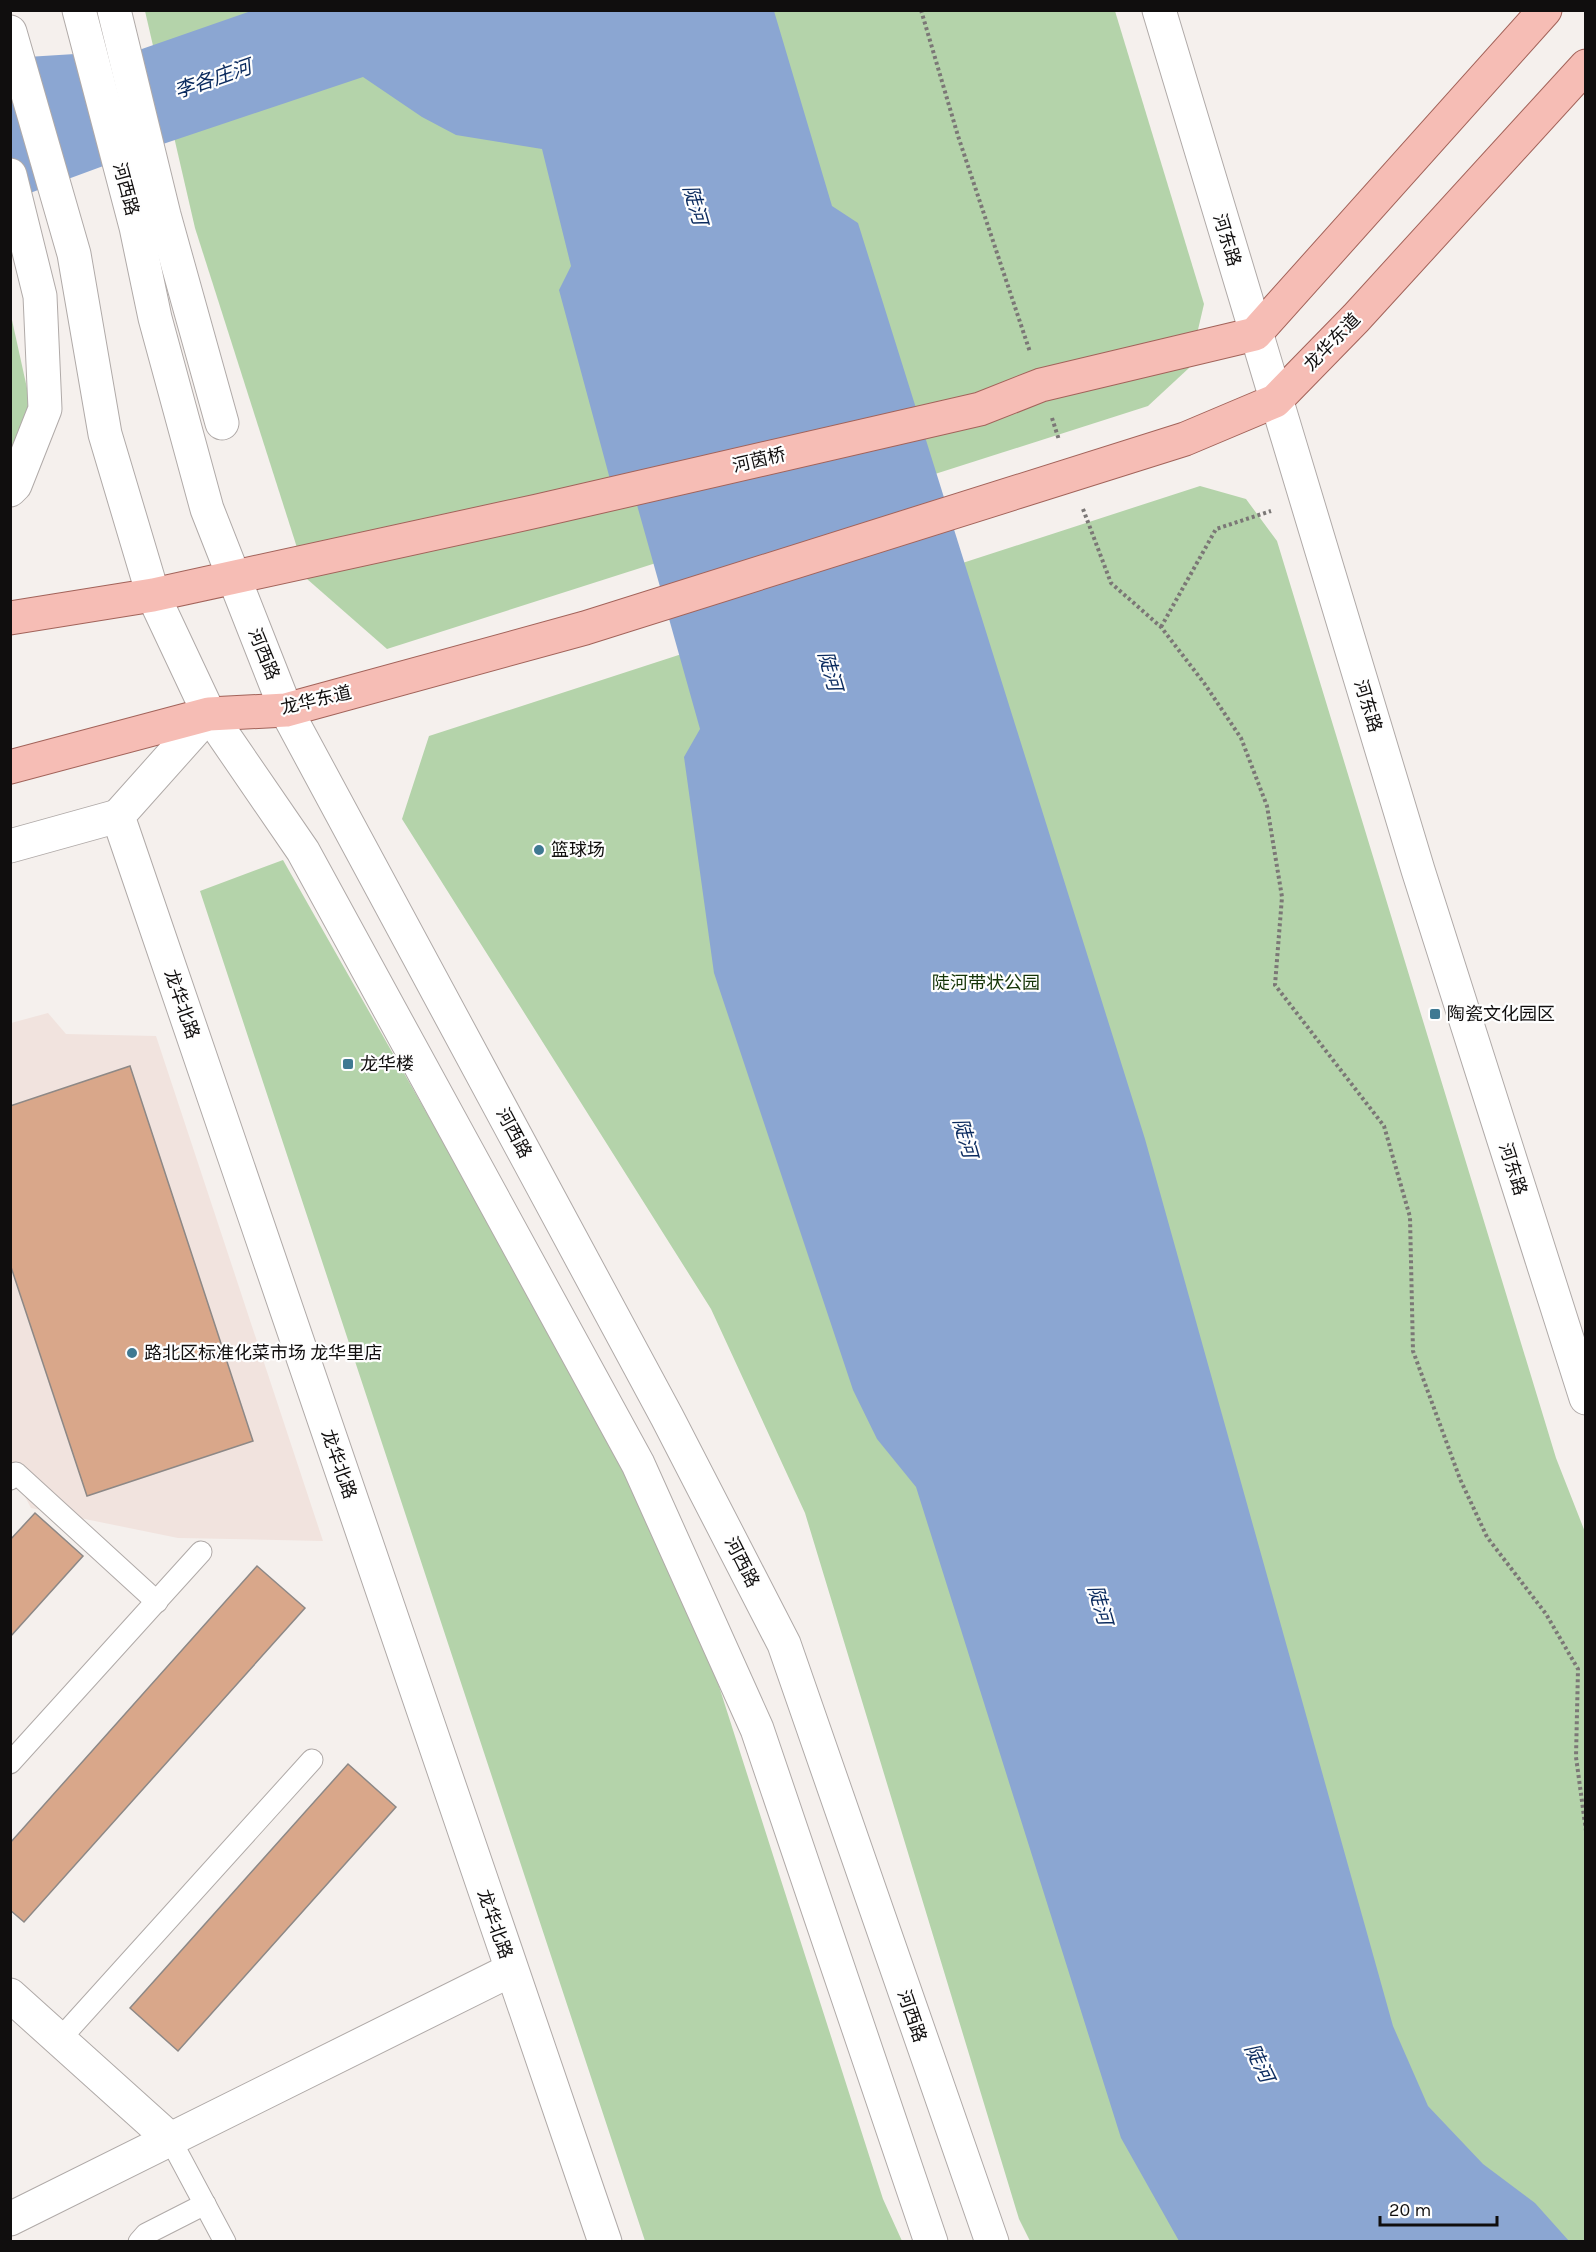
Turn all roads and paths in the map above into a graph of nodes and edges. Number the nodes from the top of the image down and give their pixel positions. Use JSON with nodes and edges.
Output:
{"nodes":[{"id":1,"x":80,"y":10,"type":"edge"},
{"id":2,"x":114,"y":10,"type":"edge"},
{"id":3,"x":921,"y":10,"type":"edge"},
{"id":4,"x":1158,"y":10,"type":"edge"},
{"id":5,"x":1545,"y":10,"type":"edge"},
{"id":6,"x":10,"y":32,"type":"edge"},
{"id":7,"x":1586,"y":66,"type":"edge"},
{"id":8,"x":10,"y":175,"type":"edge"},
{"id":9,"x":150,"y":221,"type":"junction"},
{"id":10,"x":1255,"y":334,"type":"junction"},
{"id":11,"x":1041,"y":385,"type":"junction"},
{"id":12,"x":1275,"y":401,"type":"junction"},
{"id":13,"x":222,"y":423,"type":"dead end"},
{"id":14,"x":1071,"y":476,"type":"junction"},
{"id":15,"x":10,"y":490,"type":"edge"},
{"id":16,"x":1305,"y":499,"type":"junction"},
{"id":17,"x":233,"y":576,"type":"junction"},
{"id":18,"x":153,"y":595,"type":"junction"},
{"id":19,"x":10,"y":618,"type":"edge"},
{"id":20,"x":1161,"y":627,"type":"junction"},
{"id":21,"x":286,"y":710,"type":"junction"},
{"id":22,"x":209,"y":714,"type":"junction"},
{"id":23,"x":10,"y":767,"type":"edge"},
{"id":24,"x":118,"y":816,"type":"junction"},
{"id":25,"x":10,"y":846,"type":"edge"},
{"id":26,"x":1586,"y":1398,"type":"edge"},
{"id":27,"x":10,"y":1479,"type":"edge"},
{"id":28,"x":201,"y":1552,"type":"dead end"},
{"id":29,"x":157,"y":1602,"type":"junction"},
{"id":30,"x":312,"y":1760,"type":"dead end"},
{"id":31,"x":10,"y":1762,"type":"edge"},
{"id":32,"x":1586,"y":1831,"type":"edge"},
{"id":33,"x":511,"y":1970,"type":"junction"},
{"id":34,"x":10,"y":1995,"type":"edge"},
{"id":35,"x":60,"y":2039,"type":"junction"},
{"id":36,"x":170,"y":2139,"type":"junction"},
{"id":37,"x":205,"y":2204,"type":"junction"},
{"id":38,"x":10,"y":2219,"type":"edge"},
{"id":39,"x":139,"y":2241,"type":"edge"},
{"id":40,"x":225,"y":2241,"type":"edge"},
{"id":41,"x":605,"y":2241,"type":"edge"},
{"id":42,"x":931,"y":2241,"type":"edge"},
{"id":43,"x":992,"y":2241,"type":"edge"}],
"edges":[{"from":1,"to":9,"type":"main road","name":"河西路"},
{"from":2,"to":9,"type":"main road"},
{"from":3,"to":11,"type":"path"},
{"from":4,"to":10,"type":"main road","name":"河东路"},
{"from":5,"to":10,"type":"main road"},
{"from":6,"to":18,"type":"main road"},
{"from":7,"to":12,"type":"main road","name":"龙华东道"},
{"from":8,"to":15,"type":"main road"},
{"from":9,"to":13,"type":"main road"},
{"from":9,"to":17,"type":"main road","name":"河西路"},
{"from":10,"to":11,"type":"main road"},
{"from":10,"to":12,"type":"main road","name":"河东路"},
{"from":11,"to":14,"type":"path"},
{"from":11,"to":17,"type":"main road","name":"河茵桥"},
{"from":12,"to":14,"type":"main road","name":"龙华东道"},
{"from":12,"to":16,"type":"main road","name":"河东路"},
{"from":14,"to":20,"type":"path"},
{"from":14,"to":21,"type":"main road","name":"龙华东道"},
{"from":16,"to":20,"type":"path"},
{"from":16,"to":26,"type":"main road","name":"河东路"},
{"from":17,"to":18,"type":"main road"},
{"from":17,"to":21,"type":"main road","name":"河西路"},
{"from":18,"to":19,"type":"main road"},
{"from":18,"to":22,"type":"main road"},
{"from":20,"to":32,"type":"path"},
{"from":21,"to":22,"type":"main road","name":"龙华东道"},
{"from":21,"to":43,"type":"main road","name":"河西路"},
{"from":22,"to":23,"type":"main road","name":"龙华东道"},
{"from":22,"to":24,"type":"main road"},
{"from":22,"to":42,"type":"main road"},
{"from":24,"to":25,"type":"main road"},
{"from":24,"to":33,"type":"main road","name":"龙华北路"},
{"from":27,"to":29,"type":"lane"},
{"from":28,"to":29,"type":"lane"},
{"from":29,"to":31,"type":"lane"},
{"from":30,"to":35,"type":"lane"},
{"from":33,"to":36,"type":"main road"},
{"from":33,"to":41,"type":"main road","name":"龙华北路"},
{"from":34,"to":35,"type":"main road"},
{"from":35,"to":36,"type":"main road"},
{"from":36,"to":37,"type":"lane"},
{"from":36,"to":38,"type":"main road"},
{"from":37,"to":39,"type":"lane"},
{"from":37,"to":40,"type":"lane"}]}
